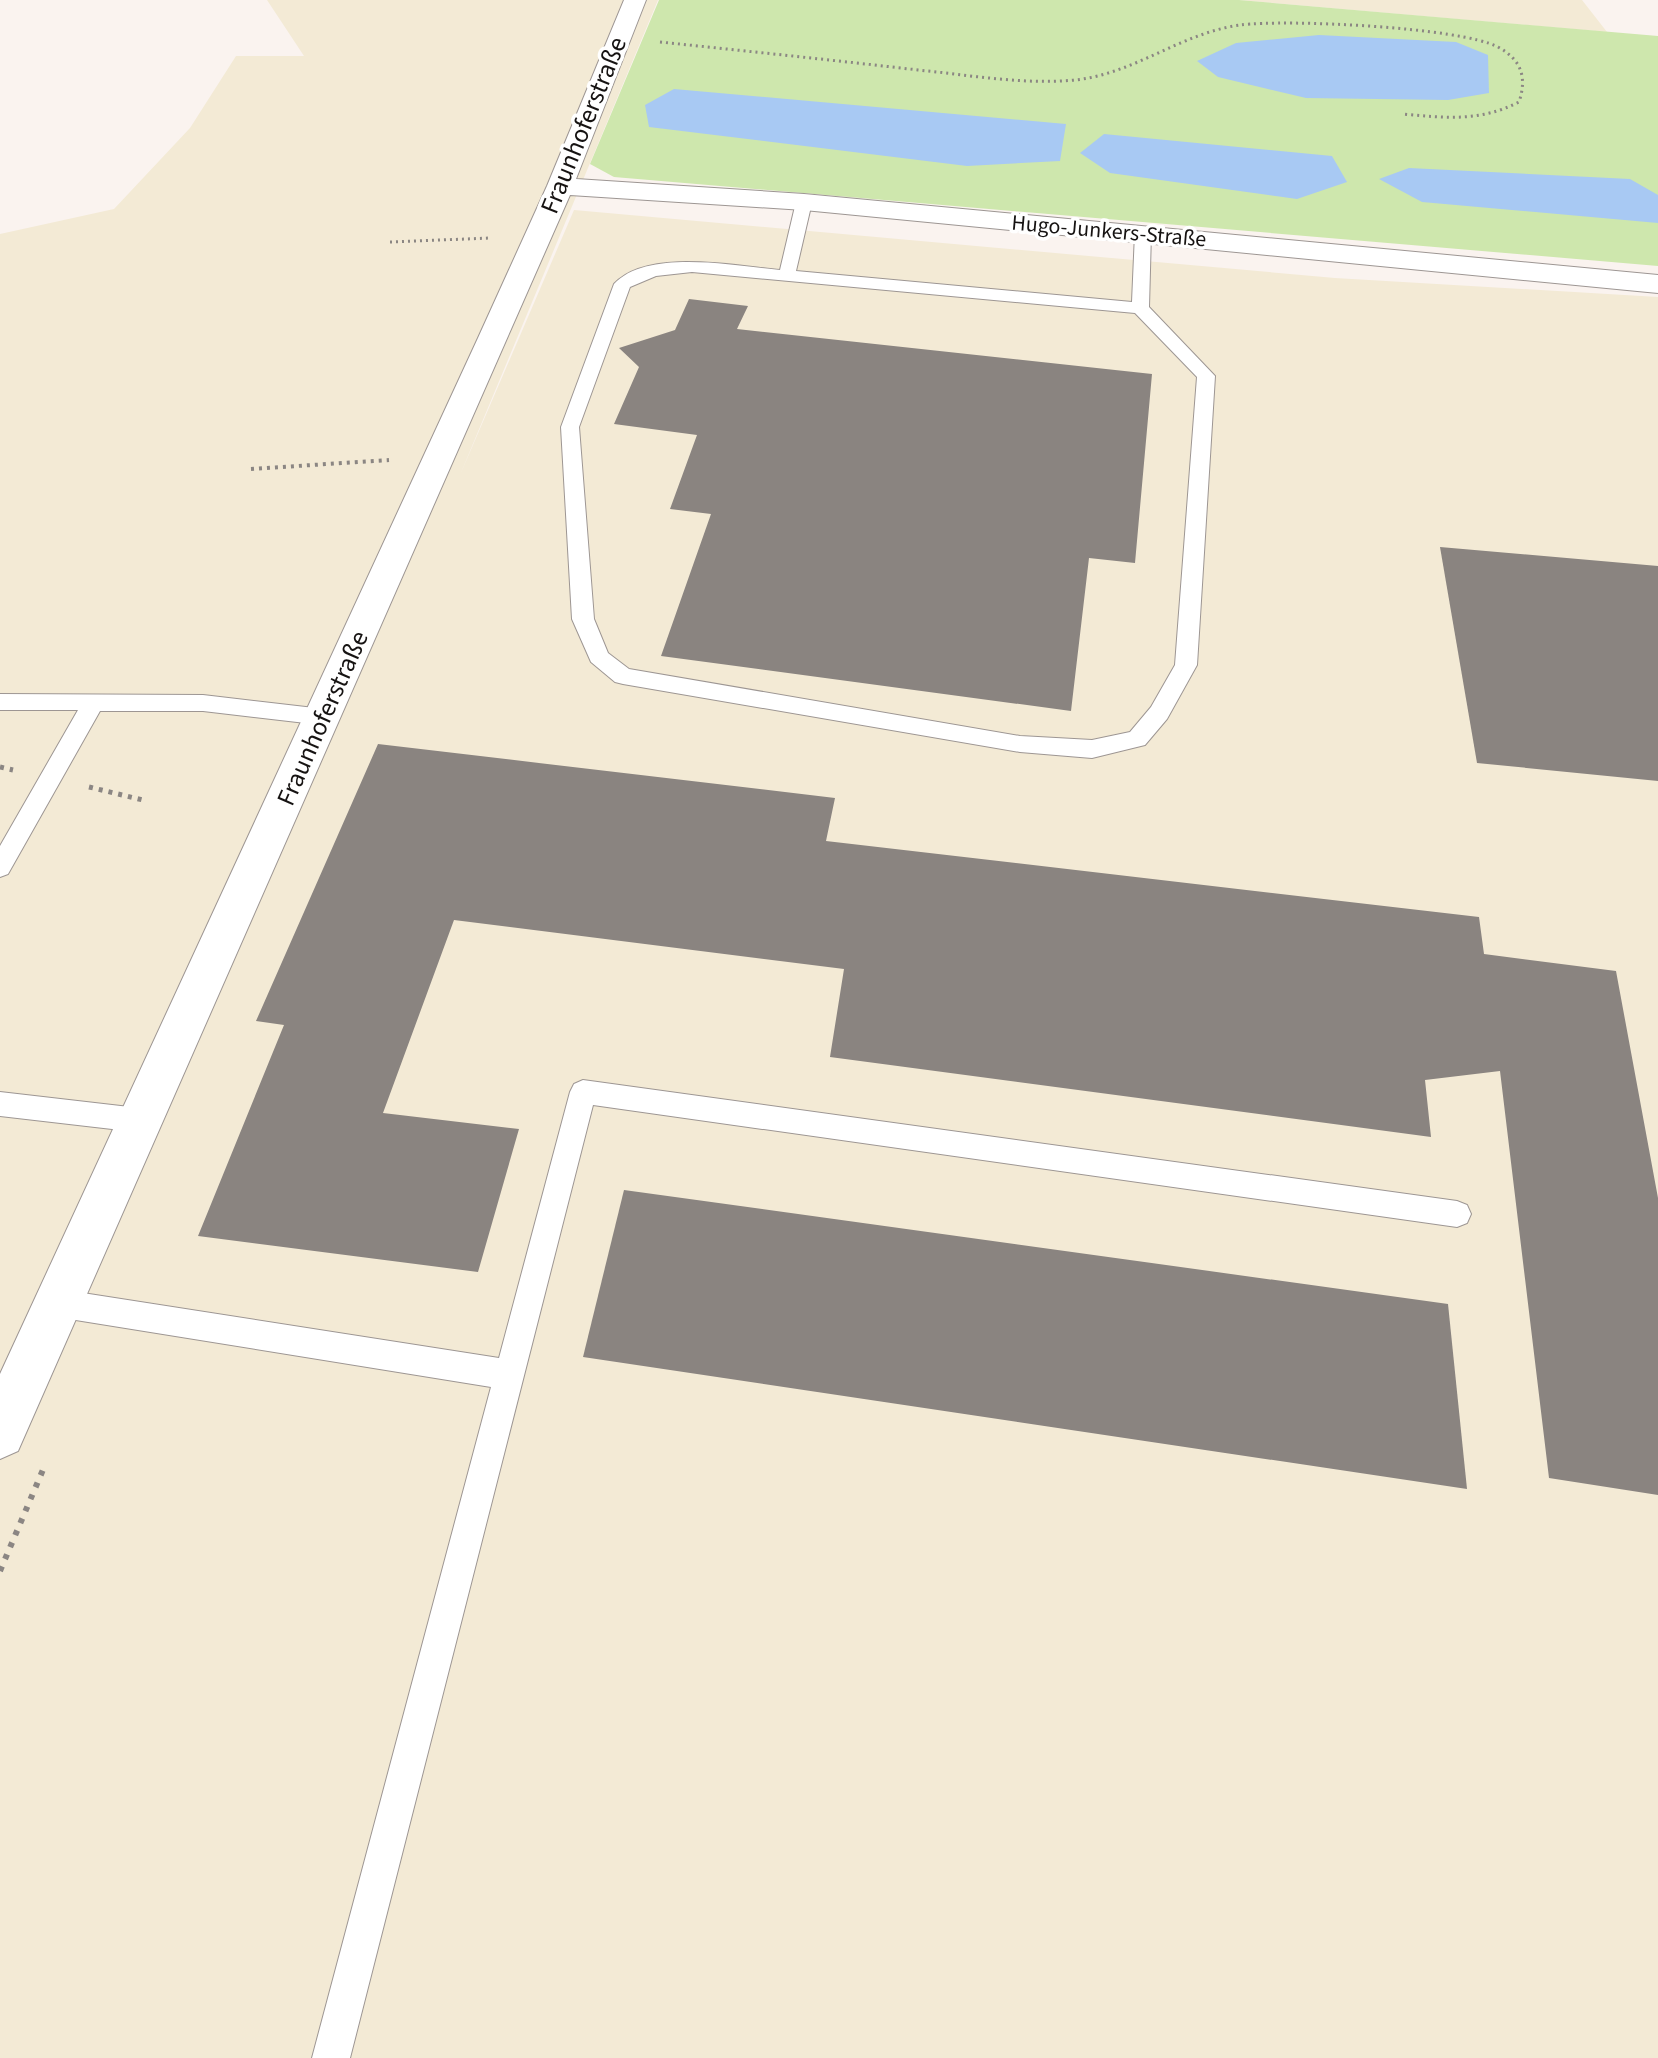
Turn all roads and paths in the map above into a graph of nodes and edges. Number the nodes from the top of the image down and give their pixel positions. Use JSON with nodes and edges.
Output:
{"nodes":[{"id":1,"x":635,"y":0,"type":"edge"},
{"id":2,"x":619,"y":37,"type":"junction"},
{"id":3,"x":1403,"y":114,"type":"dead end"},
{"id":4,"x":560,"y":186,"type":"junction"},
{"id":5,"x":804,"y":202,"type":"junction"},
{"id":6,"x":1143,"y":233,"type":"junction"},
{"id":7,"x":536,"y":238,"type":"junction"},
{"id":8,"x":390,"y":242,"type":"dead end"},
{"id":9,"x":787,"y":276,"type":"junction"},
{"id":10,"x":1658,"y":284,"type":"edge"},
{"id":11,"x":1140,"y":308,"type":"junction"},
{"id":12,"x":438,"y":461,"type":"junction"},
{"id":13,"x":251,"y":469,"type":"dead end"},
{"id":14,"x":0,"y":702,"type":"edge"},
{"id":15,"x":93,"y":704,"type":"junction"},
{"id":16,"x":323,"y":717,"type":"junction"},
{"id":17,"x":0,"y":867,"type":"edge"},
{"id":18,"x":0,"y":1104,"type":"edge"},
{"id":19,"x":138,"y":1120,"type":"junction"},
{"id":20,"x":1457,"y":1214,"type":"dead end"},
{"id":21,"x":57,"y":1303,"type":"junction"},
{"id":22,"x":511,"y":1375,"type":"junction"},
{"id":23,"x":0,"y":1433,"type":"edge"},
{"id":24,"x":49,"y":1456,"type":"dead end"},
{"id":25,"x":0,"y":1571,"type":"edge"},
{"id":26,"x":331,"y":2058,"type":"edge"}],
"edges":[{"from":1,"to":2,"type":"street","name":"Fraunhoferstraße"},
{"from":2,"to":3,"type":"path"},
{"from":2,"to":4,"type":"street","name":"Fraunhoferstraße"},
{"from":4,"to":5,"type":"street","name":"Hugo-Junkers-Straße"},
{"from":4,"to":7,"type":"street","name":"Fraunhoferstraße"},
{"from":5,"to":6,"type":"street","name":"Hugo-Junkers-Straße"},
{"from":5,"to":9,"type":"lane"},
{"from":6,"to":10,"type":"street","name":"Hugo-Junkers-Straße"},
{"from":6,"to":11,"type":"lane"},
{"from":7,"to":8,"type":"path"},
{"from":7,"to":12,"type":"street","name":"Fraunhoferstraße"},
{"from":9,"to":11,"type":"lane"},
{"from":9,"to":11,"type":"lane"},
{"from":12,"to":13,"type":"path"},
{"from":12,"to":16,"type":"street","name":"Fraunhoferstraße"},
{"from":14,"to":15,"type":"lane"},
{"from":15,"to":16,"type":"lane"},
{"from":15,"to":17,"type":"lane"},
{"from":16,"to":19,"type":"street","name":"Fraunhoferstraße"},
{"from":18,"to":19,"type":"lane"},
{"from":19,"to":21,"type":"street","name":"Fraunhoferstraße"},
{"from":20,"to":22,"type":"lane"},
{"from":21,"to":22,"type":"lane"},
{"from":21,"to":23,"type":"street","name":"Fraunhoferstraße"},
{"from":22,"to":26,"type":"lane"},
{"from":24,"to":25,"type":"path"}]}
